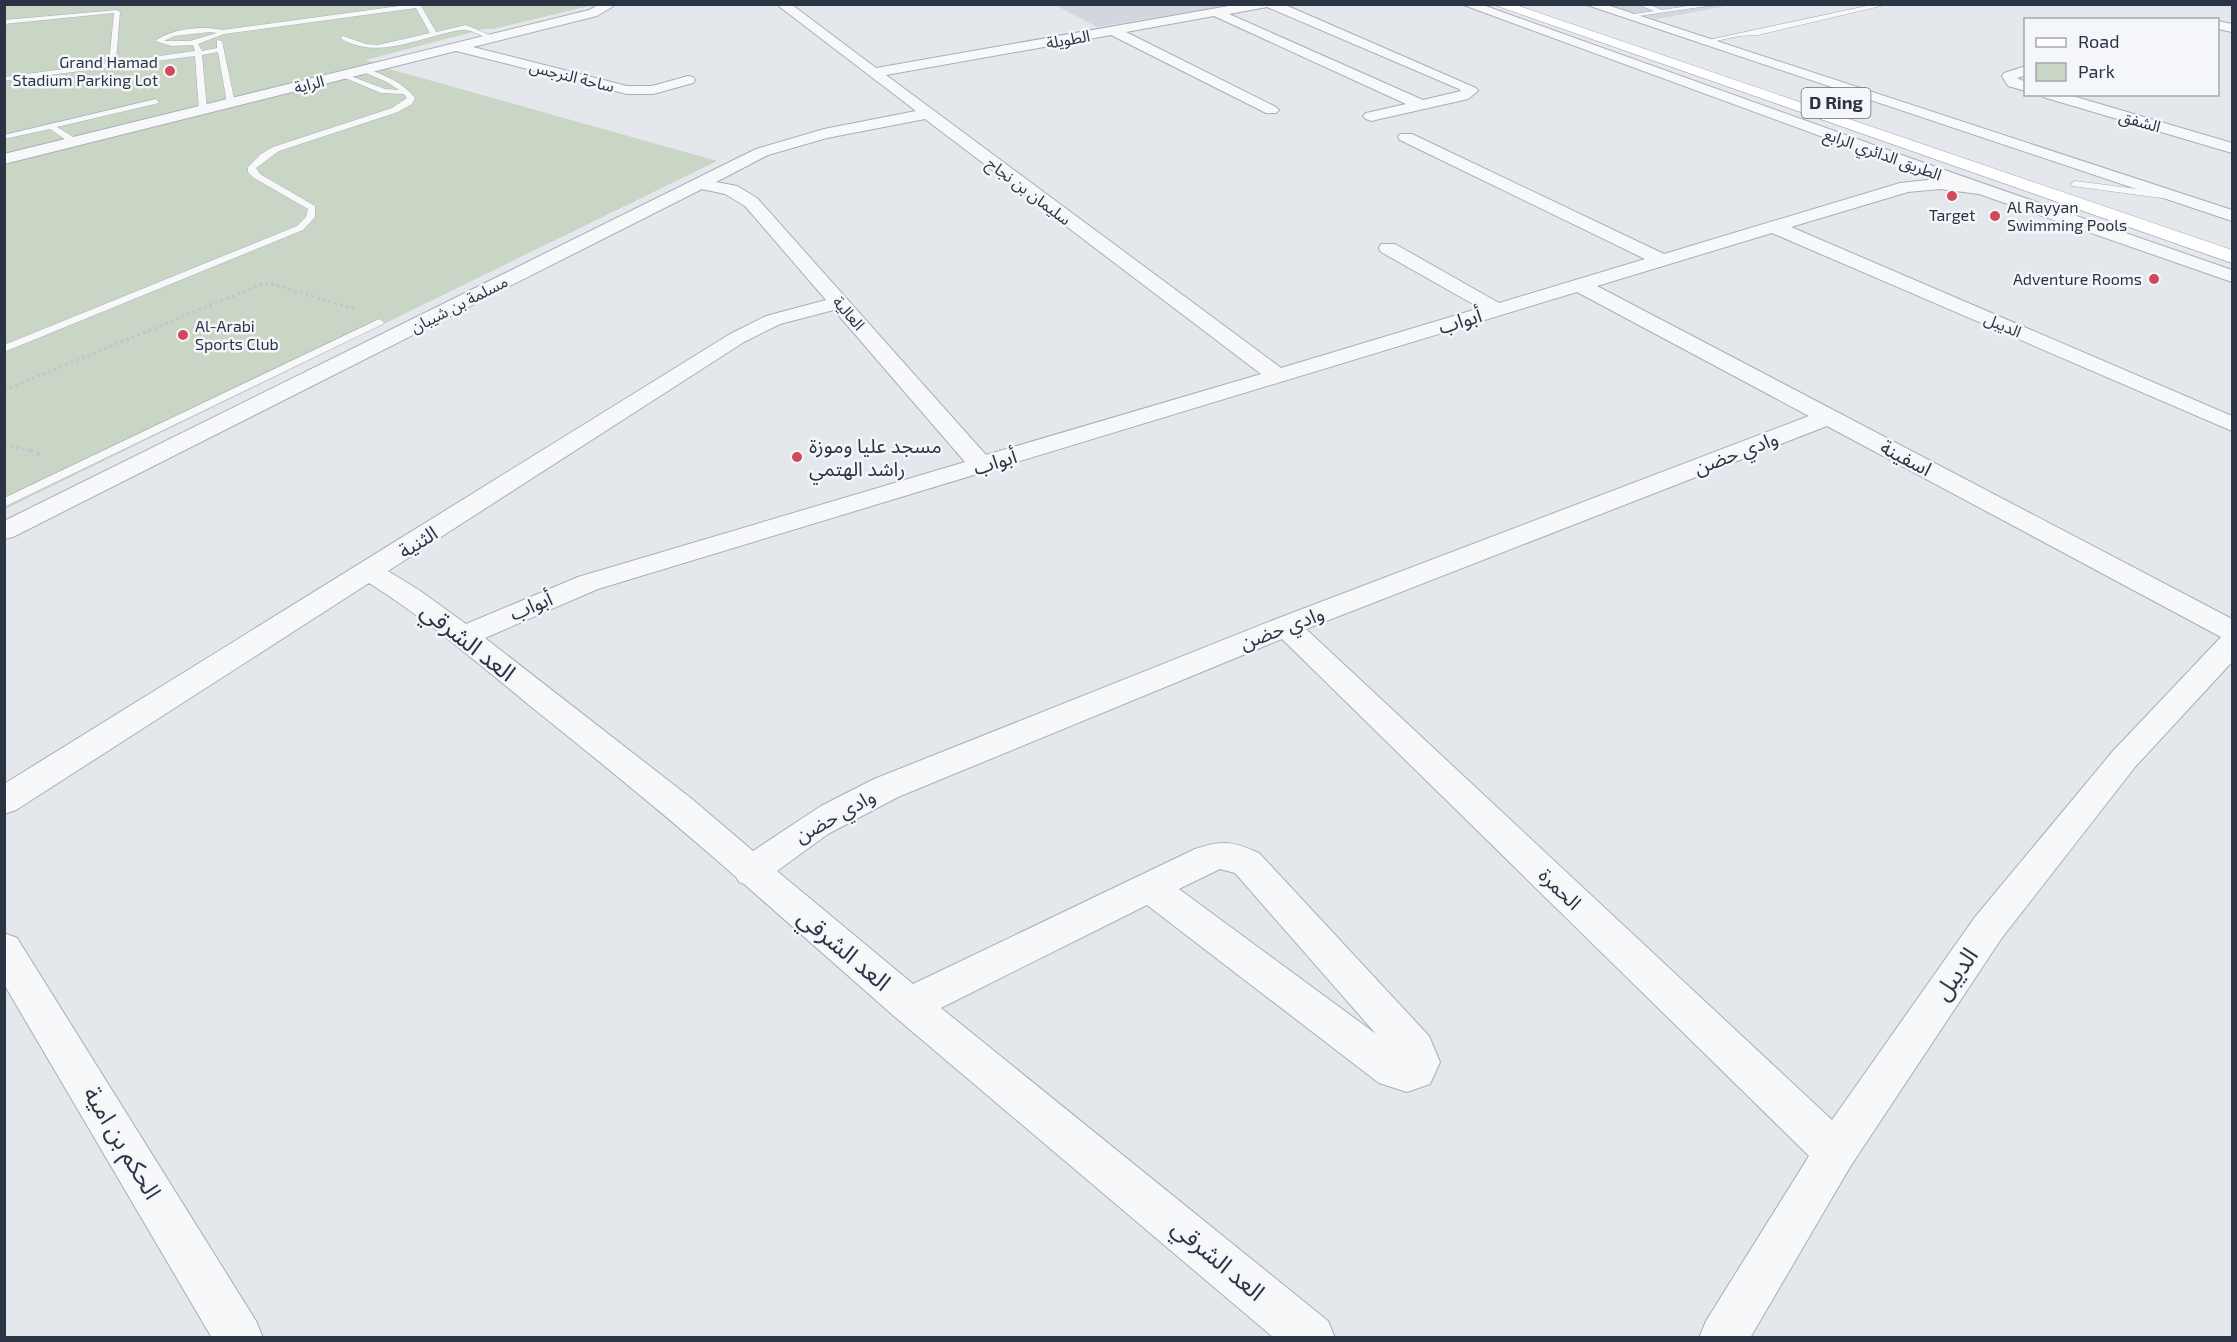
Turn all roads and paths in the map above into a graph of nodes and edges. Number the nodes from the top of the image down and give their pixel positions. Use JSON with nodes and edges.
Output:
{"nodes":[{"id":1,"x":366,"y":4,"type":"edge"},
{"id":2,"x":611,"y":4,"type":"edge"},
{"id":3,"x":782,"y":4,"type":"edge"},
{"id":4,"x":1264,"y":4,"type":"edge"},
{"id":5,"x":1271,"y":4,"type":"edge"},
{"id":6,"x":1467,"y":4,"type":"edge"},
{"id":7,"x":1498,"y":4,"type":"edge"},
{"id":8,"x":1547,"y":4,"type":"edge"},
{"id":9,"x":1590,"y":4,"type":"edge"},
{"id":10,"x":1640,"y":4,"type":"edge"},
{"id":11,"x":1718,"y":4,"type":"edge"},
{"id":12,"x":1886,"y":4,"type":"edge"},
{"id":13,"x":417,"y":5,"type":"edge"},
{"id":14,"x":1692,"y":6,"type":"edge"},
{"id":15,"x":318,"y":11,"type":"junction"},
{"id":16,"x":307,"y":12,"type":"dead end"},
{"id":17,"x":1662,"y":12,"type":"junction"},
{"id":18,"x":1217,"y":13,"type":"junction"},
{"id":19,"x":1627,"y":17,"type":"junction"},
{"id":20,"x":320,"y":19,"type":"junction"},
{"id":21,"x":4,"y":22,"type":"edge"},
{"id":22,"x":1114,"y":31,"type":"junction"},
{"id":23,"x":220,"y":33,"type":"junction"},
{"id":24,"x":1758,"y":33,"type":"junction"},
{"id":25,"x":434,"y":34,"type":"junction"},
{"id":26,"x":343,"y":38,"type":"dead end"},
{"id":27,"x":494,"y":38,"type":"junction"},
{"id":28,"x":190,"y":42,"type":"junction"},
{"id":29,"x":1708,"y":44,"type":"junction"},
{"id":30,"x":456,"y":47,"type":"junction"},
{"id":31,"x":221,"y":50,"type":"junction"},
{"id":32,"x":198,"y":53,"type":"junction"},
{"id":33,"x":112,"y":64,"type":"junction"},
{"id":34,"x":363,"y":70,"type":"junction"},
{"id":35,"x":2024,"y":70,"type":"edge"},
{"id":36,"x":872,"y":74,"type":"junction"},
{"id":37,"x":342,"y":75,"type":"junction"},
{"id":38,"x":4,"y":79,"type":"edge"},
{"id":39,"x":688,"y":80,"type":"dead end"},
{"id":40,"x":2024,"y":87,"type":"edge"},
{"id":41,"x":404,"y":92,"type":"junction"},
{"id":42,"x":2055,"y":96,"type":"edge"},
{"id":43,"x":1818,"y":97,"type":"dead end"},
{"id":44,"x":156,"y":101,"type":"dead end"},
{"id":45,"x":231,"y":103,"type":"junction"},
{"id":46,"x":1421,"y":105,"type":"junction"},
{"id":47,"x":203,"y":110,"type":"junction"},
{"id":48,"x":1271,"y":110,"type":"dead end"},
{"id":49,"x":926,"y":114,"type":"junction"},
{"id":50,"x":1371,"y":116,"type":"dead end"},
{"id":51,"x":51,"y":126,"type":"junction"},
{"id":52,"x":4,"y":137,"type":"edge"},
{"id":53,"x":1406,"y":137,"type":"dead end"},
{"id":54,"x":75,"y":142,"type":"junction"},
{"id":55,"x":2232,"y":148,"type":"edge"},
{"id":56,"x":4,"y":159,"type":"edge"},
{"id":57,"x":1904,"y":162,"type":"junction"},
{"id":58,"x":1962,"y":166,"type":"junction"},
{"id":59,"x":2069,"y":182,"type":"joint"},
{"id":60,"x":700,"y":183,"type":"junction"},
{"id":61,"x":1906,"y":187,"type":"junction"},
{"id":62,"x":1982,"y":189,"type":"junction"},
{"id":63,"x":2172,"y":196,"type":"junction"},
{"id":64,"x":2225,"y":196,"type":"dead end"},
{"id":65,"x":2232,"y":216,"type":"edge"},
{"id":66,"x":1774,"y":227,"type":"junction"},
{"id":67,"x":2232,"y":235,"type":"edge"},
{"id":68,"x":1388,"y":248,"type":"dead end"},
{"id":69,"x":2232,"y":257,"type":"edge"},
{"id":70,"x":1662,"y":260,"type":"junction"},
{"id":71,"x":2232,"y":274,"type":"edge"},
{"id":72,"x":1579,"y":285,"type":"junction"},
{"id":73,"x":840,"y":302,"type":"junction"},
{"id":74,"x":358,"y":310,"type":"dead end"},
{"id":75,"x":1497,"y":310,"type":"junction"},
{"id":76,"x":379,"y":322,"type":"dead end"},
{"id":77,"x":4,"y":349,"type":"edge"},
{"id":78,"x":1277,"y":375,"type":"junction"},
{"id":79,"x":4,"y":390,"type":"edge"},
{"id":80,"x":1829,"y":417,"type":"junction"},
{"id":81,"x":2232,"y":424,"type":"edge"},
{"id":82,"x":4,"y":445,"type":"edge"},
{"id":83,"x":982,"y":466,"type":"junction"},
{"id":84,"x":75,"y":468,"type":"junction"},
{"id":85,"x":4,"y":503,"type":"edge"},
{"id":86,"x":4,"y":531,"type":"edge"},
{"id":87,"x":370,"y":572,"type":"junction"},
{"id":88,"x":1286,"y":626,"type":"junction"},
{"id":89,"x":2232,"y":631,"type":"edge"},
{"id":90,"x":464,"y":638,"type":"junction"},
{"id":91,"x":2232,"y":644,"type":"edge"},
{"id":92,"x":4,"y":801,"type":"edge"},
{"id":93,"x":751,"y":872,"type":"junction"},
{"id":94,"x":1149,"y":887,"type":"junction"},
{"id":95,"x":4,"y":949,"type":"edge"},
{"id":96,"x":909,"y":1005,"type":"junction"},
{"id":97,"x":1835,"y":1152,"type":"junction"},
{"id":98,"x":239,"y":1338,"type":"edge"},
{"id":99,"x":1311,"y":1338,"type":"edge"},
{"id":100,"x":1723,"y":1338,"type":"edge"}],
"edges":[{"from":1,"to":15,"type":"lane"},
{"from":2,"to":27,"type":"street","name":"الراية"},
{"from":3,"to":36,"type":"street","name":"سليمان بن نجاح"},
{"from":4,"to":18,"type":"street","name":"الطويلة"},
{"from":5,"to":46,"type":"street"},
{"from":6,"to":57,"type":"street","name":"الطريق الدائري الرابع"},
{"from":7,"to":58,"type":"main road","name":"الطريق الدائري الرابع","number":"D Ring"},
{"from":8,"to":43,"type":"main road","name":"الطريق الدائري الرابع","number":"D Ring"},
{"from":9,"to":19,"type":"street"},
{"from":10,"to":17,"type":"lane"},
{"from":11,"to":14,"type":"lane"},
{"from":12,"to":24,"type":"lane"},
{"from":13,"to":20,"type":"lane"},
{"from":13,"to":25,"type":"lane"},
{"from":14,"to":17,"type":"lane"},
{"from":15,"to":16,"type":"lane"},
{"from":15,"to":20,"type":"lane"},
{"from":17,"to":19,"type":"lane"},
{"from":18,"to":22,"type":"street","name":"الطويلة"},
{"from":18,"to":46,"type":"street"},
{"from":19,"to":29,"type":"street"},
{"from":20,"to":23,"type":"lane"},
{"from":21,"to":33,"type":"lane"},
{"from":22,"to":36,"type":"street","name":"الطويلة"},
{"from":22,"to":48,"type":"street"},
{"from":23,"to":28,"type":"lane"},
{"from":23,"to":28,"type":"lane"},
{"from":23,"to":31,"type":"lane"},
{"from":24,"to":29,"type":"lane"},
{"from":24,"to":29,"type":"lane"},
{"from":25,"to":26,"type":"lane"},
{"from":25,"to":27,"type":"lane"},
{"from":27,"to":30,"type":"street","name":"الراية"},
{"from":28,"to":32,"type":"lane"},
{"from":29,"to":63,"type":"street"},
{"from":30,"to":34,"type":"street","name":"الراية"},
{"from":30,"to":39,"type":"street","name":"ساحة النرجس"},
{"from":31,"to":32,"type":"lane"},
{"from":31,"to":45,"type":"lane"},
{"from":32,"to":33,"type":"lane"},
{"from":32,"to":47,"type":"lane"},
{"from":33,"to":38,"type":"lane"},
{"from":34,"to":37,"type":"street","name":"الراية"},
{"from":34,"to":41,"type":"lane"},
{"from":35,"to":40,"type":"street"},
{"from":36,"to":49,"type":"street","name":"سليمان بن نجاح"},
{"from":37,"to":41,"type":"lane"},
{"from":37,"to":45,"type":"street","name":"الراية"},
{"from":41,"to":77,"type":"lane"},
{"from":42,"to":55,"type":"street","name":"الشفق"},
{"from":44,"to":51,"type":"lane"},
{"from":45,"to":47,"type":"street","name":"الراية"},
{"from":46,"to":50,"type":"street"},
{"from":47,"to":54,"type":"street","name":"الراية"},
{"from":49,"to":60,"type":"street","name":"مسلمة بن شيبان"},
{"from":49,"to":78,"type":"street","name":"سليمان بن نجاح"},
{"from":51,"to":52,"type":"lane"},
{"from":51,"to":54,"type":"lane"},
{"from":53,"to":70,"type":"street"},
{"from":54,"to":56,"type":"street","name":"الراية"},
{"from":57,"to":61,"type":"street"},
{"from":57,"to":62,"type":"street","name":"الطريق الدائري الرابع"},
{"from":58,"to":69,"type":"main road","name":"الطريق الدائري الرابع","number":"D Ring"},
{"from":58,"to":71,"type":"main road"},
{"from":59,"to":63,"type":"lane"},
{"from":59,"to":67,"type":"main road"},
{"from":60,"to":73,"type":"street","name":"العالية"},
{"from":60,"to":86,"type":"street","name":"مسلمة بن شيبان"},
{"from":61,"to":62,"type":"street","name":"أبواب"},
{"from":61,"to":66,"type":"street","name":"أبواب"},
{"from":62,"to":71,"type":"street","name":"الطريق الدائري الرابع"},
{"from":63,"to":64,"type":"street"},
{"from":63,"to":65,"type":"street"},
{"from":66,"to":70,"type":"street","name":"أبواب"},
{"from":66,"to":81,"type":"street","name":"الديبل"},
{"from":68,"to":75,"type":"street","name":"أبواب"},
{"from":70,"to":72,"type":"street","name":"أبواب"},
{"from":72,"to":75,"type":"street","name":"أبواب"},
{"from":72,"to":80,"type":"street","name":"اسفينة"},
{"from":73,"to":83,"type":"street","name":"العالية"},
{"from":73,"to":87,"type":"street","name":"الثنية"},
{"from":74,"to":79,"type":"path"},
{"from":75,"to":78,"type":"street","name":"أبواب"},
{"from":76,"to":84,"type":"lane"},
{"from":78,"to":83,"type":"street","name":"أبواب"},
{"from":80,"to":88,"type":"street","name":"وادي حضن"},
{"from":80,"to":89,"type":"street","name":"اسفينة"},
{"from":82,"to":84,"type":"path"},
{"from":83,"to":90,"type":"street","name":"أبواب"},
{"from":84,"to":85,"type":"lane"},
{"from":87,"to":90,"type":"street","name":"العد الشرقي"},
{"from":87,"to":92,"type":"street","name":"الثنية"},
{"from":88,"to":93,"type":"street","name":"وادي حضن"},
{"from":88,"to":97,"type":"street","name":"الحمرة"},
{"from":90,"to":93,"type":"street","name":"العد الشرقي"},
{"from":91,"to":97,"type":"street","name":"الديبل"},
{"from":93,"to":96,"type":"street","name":"العد الشرقي"},
{"from":94,"to":94,"type":"street"},
{"from":94,"to":96,"type":"street"},
{"from":95,"to":98,"type":"street","name":"الحكم بن امية"},
{"from":96,"to":99,"type":"street","name":"العد الشرقي"},
{"from":97,"to":100,"type":"street","name":"الديبل"}]}
